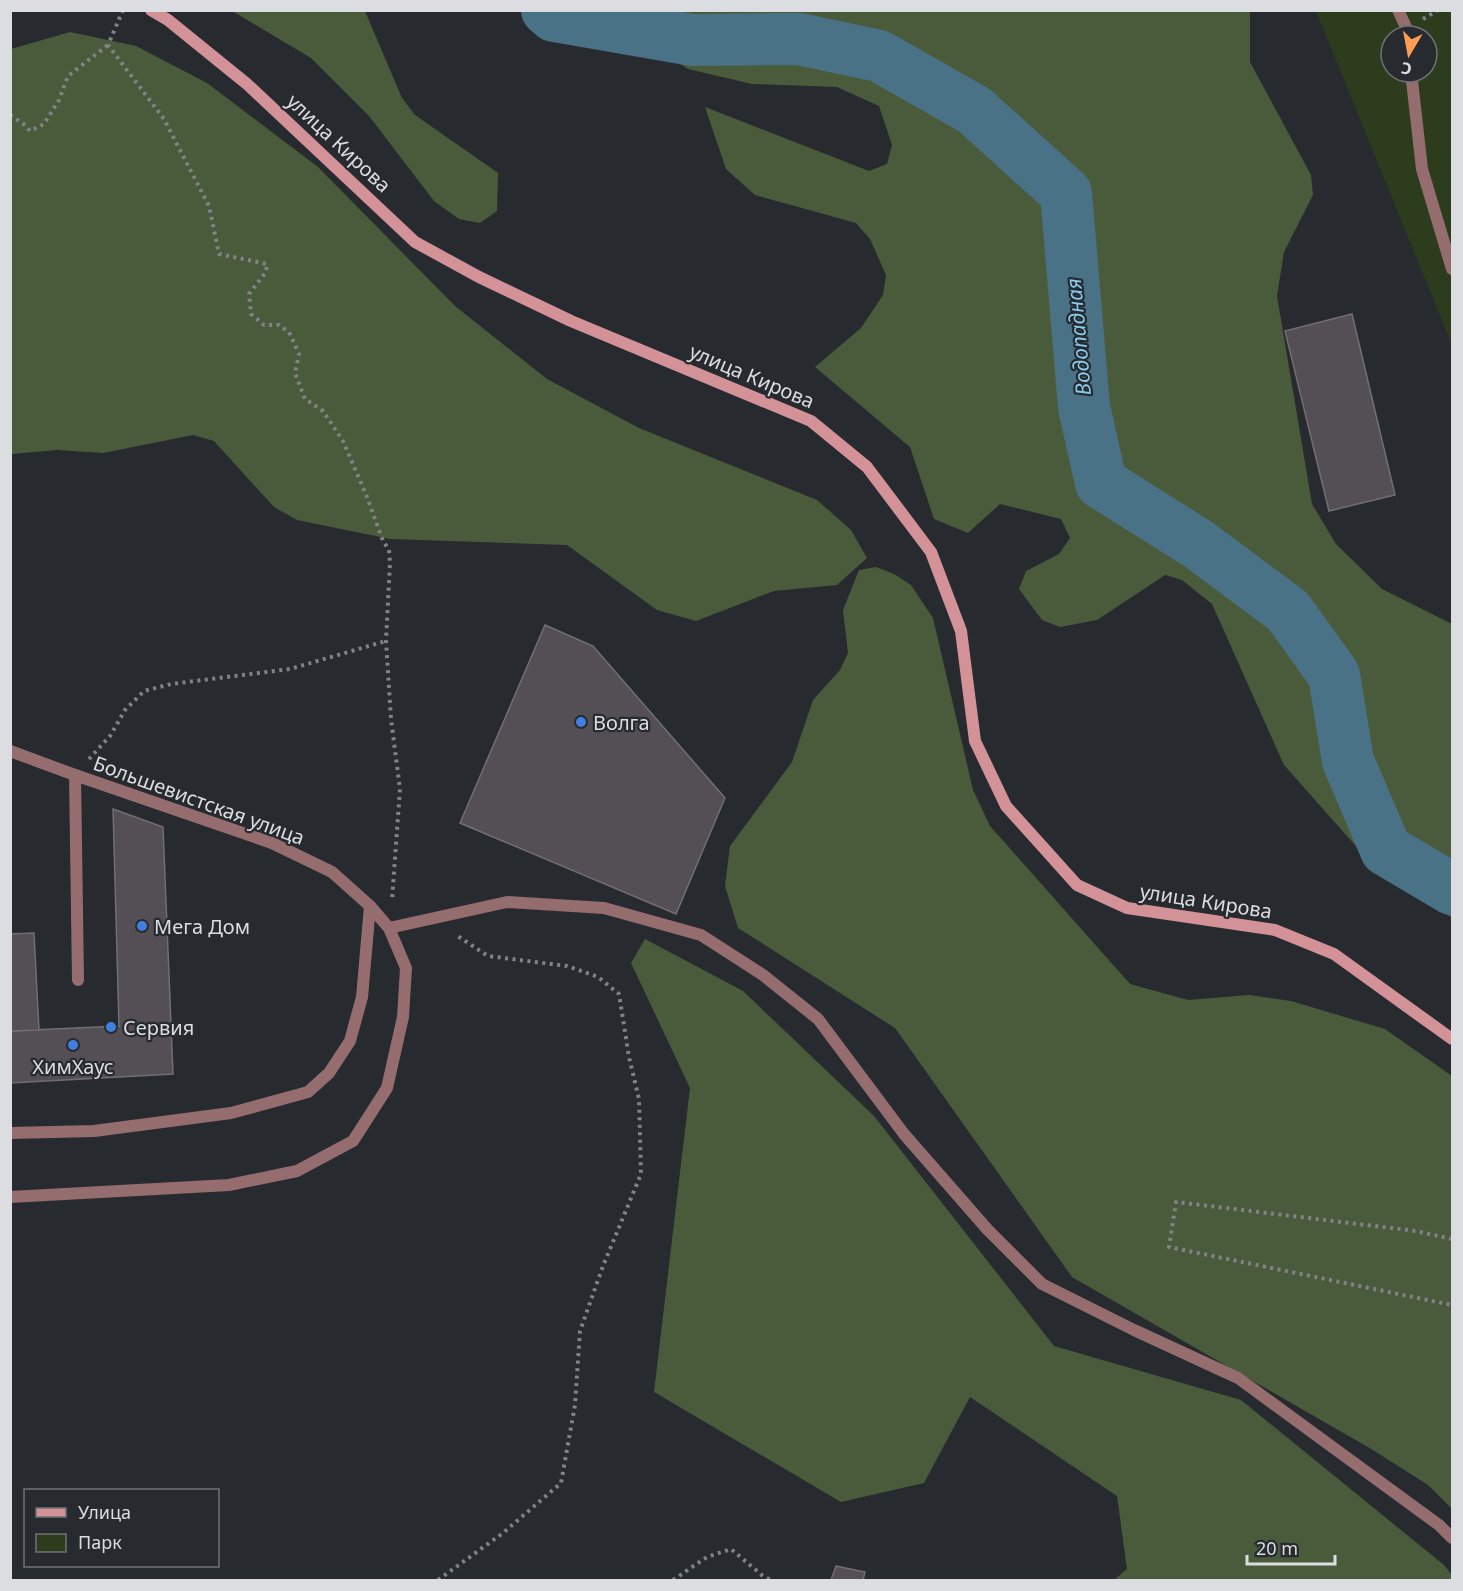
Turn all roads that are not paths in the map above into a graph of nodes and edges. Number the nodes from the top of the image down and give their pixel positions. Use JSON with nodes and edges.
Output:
{"nodes":[{"id":1,"x":152,"y":10,"type":"edge"},
{"id":2,"x":1398,"y":10,"type":"edge"},
{"id":3,"x":1405,"y":24,"type":"edge"},
{"id":4,"x":1412,"y":84,"type":"edge"},
{"id":5,"x":1452,"y":269,"type":"edge"},
{"id":6,"x":10,"y":751,"type":"edge"},
{"id":7,"x":75,"y":775,"type":"junction"},
{"id":8,"x":370,"y":906,"type":"junction"},
{"id":9,"x":389,"y":928,"type":"junction"},
{"id":10,"x":78,"y":980,"type":"dead end"},
{"id":11,"x":1452,"y":1039,"type":"edge"},
{"id":12,"x":10,"y":1133,"type":"edge"},
{"id":13,"x":10,"y":1197,"type":"edge"},
{"id":14,"x":1452,"y":1538,"type":"edge"}],
"edges":[{"from":1,"to":11,"type":"street","name":"улица Кирова"},
{"from":2,"to":3,"type":"street"},
{"from":4,"to":5,"type":"street"},
{"from":6,"to":7,"type":"street","name":"Большевистская улица"},
{"from":7,"to":8,"type":"street","name":"Большевистская улица"},
{"from":7,"to":10,"type":"street"},
{"from":8,"to":9,"type":"street","name":"Большевистская улица"},
{"from":8,"to":12,"type":"street"},
{"from":9,"to":13,"type":"street","name":"Большевистская улица"},
{"from":9,"to":14,"type":"street"}]}
